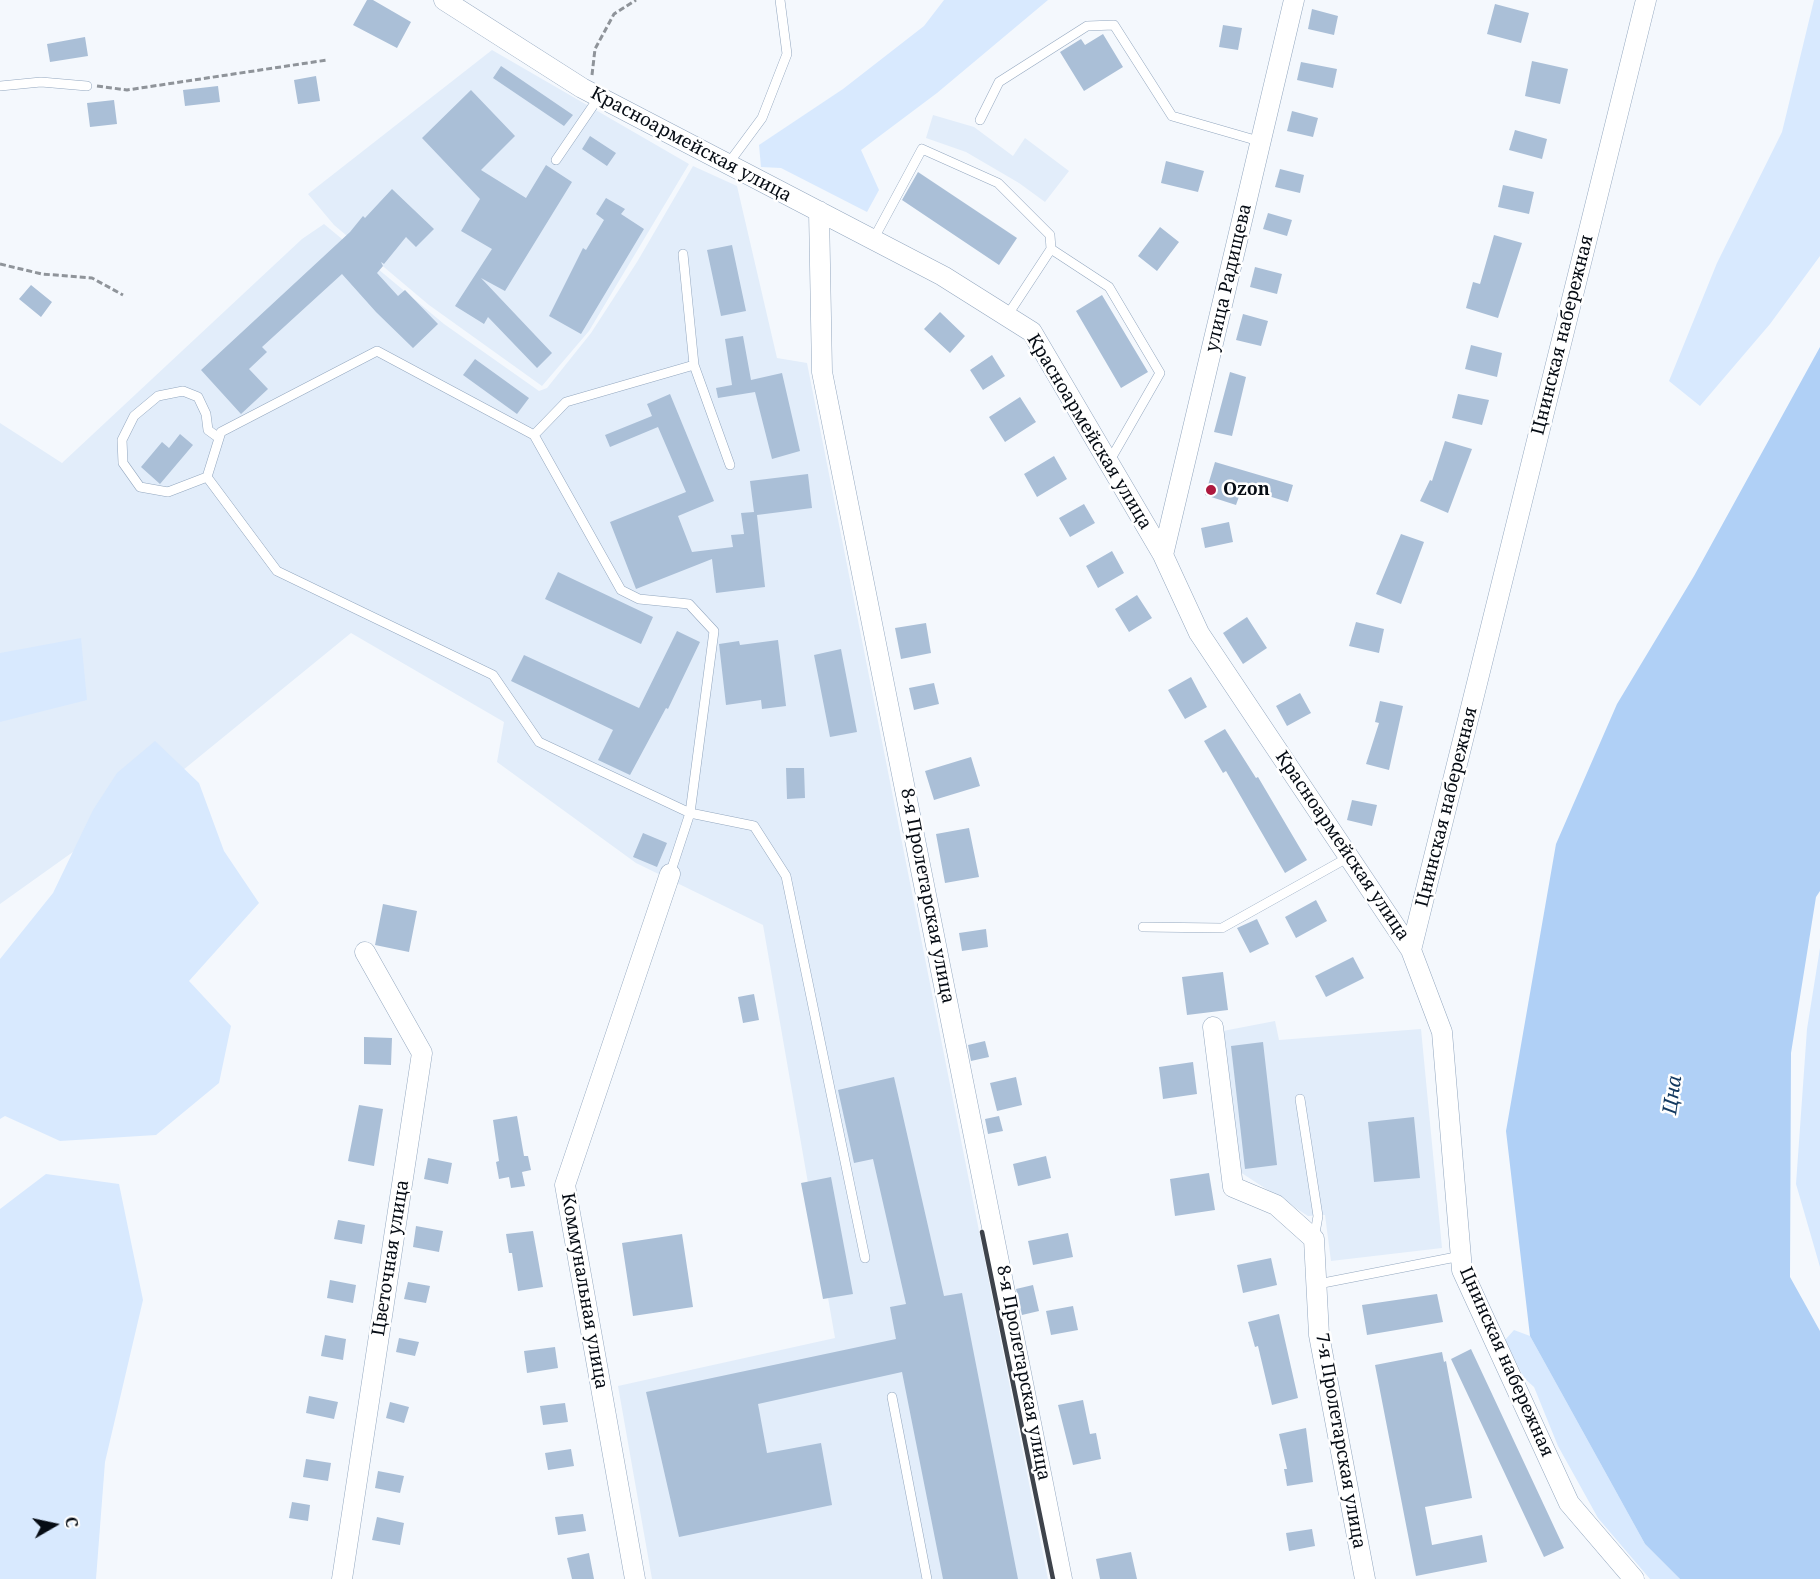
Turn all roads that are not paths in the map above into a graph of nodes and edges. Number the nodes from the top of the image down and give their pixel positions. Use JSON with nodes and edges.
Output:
{"nodes":[{"id":1,"x":444,"y":0,"type":"edge"},
{"id":2,"x":780,"y":0,"type":"edge"},
{"id":3,"x":1294,"y":0,"type":"edge"},
{"id":4,"x":1646,"y":0,"type":"edge"},
{"id":5,"x":0,"y":86,"type":"edge"},
{"id":6,"x":87,"y":86,"type":"road end"},
{"id":7,"x":595,"y":94,"type":"junction"},
{"id":8,"x":980,"y":120,"type":"dead end"},
{"id":9,"x":1262,"y":142,"type":"junction"},
{"id":10,"x":556,"y":160,"type":"dead end"},
{"id":11,"x":728,"y":164,"type":"junction"},
{"id":12,"x":819,"y":211,"type":"junction"},
{"id":13,"x":873,"y":240,"type":"junction"},
{"id":14,"x":1051,"y":249,"type":"junction"},
{"id":15,"x":683,"y":254,"type":"dead end"},
{"id":16,"x":1007,"y":316,"type":"junction"},
{"id":17,"x":694,"y":365,"type":"junction"},
{"id":18,"x":534,"y":435,"type":"junction"},
{"id":19,"x":219,"y":438,"type":"junction"},
{"id":20,"x":1108,"y":462,"type":"junction"},
{"id":21,"x":730,"y":465,"type":"dead end"},
{"id":22,"x":207,"y":477,"type":"junction"},
{"id":23,"x":1163,"y":555,"type":"junction"},
{"id":24,"x":690,"y":813,"type":"junction"},
{"id":25,"x":1349,"y":857,"type":"junction"},
{"id":26,"x":670,"y":874,"type":"joint"},
{"id":27,"x":1143,"y":927,"type":"dead end"},
{"id":28,"x":1411,"y":950,"type":"junction"},
{"id":29,"x":365,"y":951,"type":"dead end"},
{"id":30,"x":1212,"y":1027,"type":"dead end"},
{"id":31,"x":1300,"y":1099,"type":"dead end"},
{"id":32,"x":1314,"y":1239,"type":"junction"},
{"id":33,"x":1461,"y":1256,"type":"junction"},
{"id":34,"x":865,"y":1258,"type":"dead end"},
{"id":35,"x":1318,"y":1284,"type":"junction"},
{"id":36,"x":892,"y":1397,"type":"dead end"},
{"id":37,"x":342,"y":1579,"type":"edge"},
{"id":38,"x":635,"y":1579,"type":"edge"},
{"id":39,"x":927,"y":1579,"type":"edge"},
{"id":40,"x":1062,"y":1579,"type":"edge"},
{"id":41,"x":1365,"y":1579,"type":"edge"},
{"id":42,"x":1634,"y":1579,"type":"edge"}],
"edges":[{"from":1,"to":7,"type":"street","name":"Красноармейская улица"},
{"from":2,"to":11,"type":"lane"},
{"from":3,"to":9,"type":"street","name":"улица Радищева"},
{"from":4,"to":28,"type":"street","name":"Цнинская набережная"},
{"from":5,"to":6,"type":"lane"},
{"from":7,"to":10,"type":"lane"},
{"from":7,"to":11,"type":"street","name":"Красноармейская улица"},
{"from":8,"to":9,"type":"lane"},
{"from":9,"to":23,"type":"street","name":"улица Радищева"},
{"from":11,"to":12,"type":"street","name":"Красноармейская улица"},
{"from":12,"to":13,"type":"street","name":"Красноармейская улица"},
{"from":12,"to":40,"type":"street","name":"8-я Пролетарская улица"},
{"from":13,"to":14,"type":"lane"},
{"from":13,"to":16,"type":"street","name":"Красноармейская улица"},
{"from":14,"to":16,"type":"lane"},
{"from":14,"to":20,"type":"lane"},
{"from":15,"to":17,"type":"lane"},
{"from":16,"to":20,"type":"street","name":"Красноармейская улица"},
{"from":17,"to":18,"type":"lane"},
{"from":17,"to":21,"type":"lane"},
{"from":18,"to":19,"type":"lane"},
{"from":18,"to":24,"type":"lane"},
{"from":19,"to":22,"type":"lane"},
{"from":19,"to":22,"type":"lane"},
{"from":20,"to":23,"type":"street","name":"Красноармейская улица"},
{"from":22,"to":24,"type":"lane"},
{"from":23,"to":25,"type":"street","name":"Красноармейская улица"},
{"from":24,"to":26,"type":"lane"},
{"from":24,"to":34,"type":"lane"},
{"from":25,"to":27,"type":"lane"},
{"from":25,"to":28,"type":"street","name":"Красноармейская улица"},
{"from":26,"to":38,"type":"street","name":"Коммунальная улица"},
{"from":28,"to":33,"type":"street","name":"Цнинская набережная"},
{"from":29,"to":37,"type":"street","name":"Цветочная улица"},
{"from":30,"to":32,"type":"street"},
{"from":31,"to":32,"type":"lane"},
{"from":32,"to":35,"type":"street","name":"7-я Пролетарская улица"},
{"from":33,"to":35,"type":"lane"},
{"from":33,"to":42,"type":"street","name":"Цнинская набережная"},
{"from":35,"to":41,"type":"street","name":"7-я Пролетарская улица"},
{"from":36,"to":39,"type":"lane"}]}
